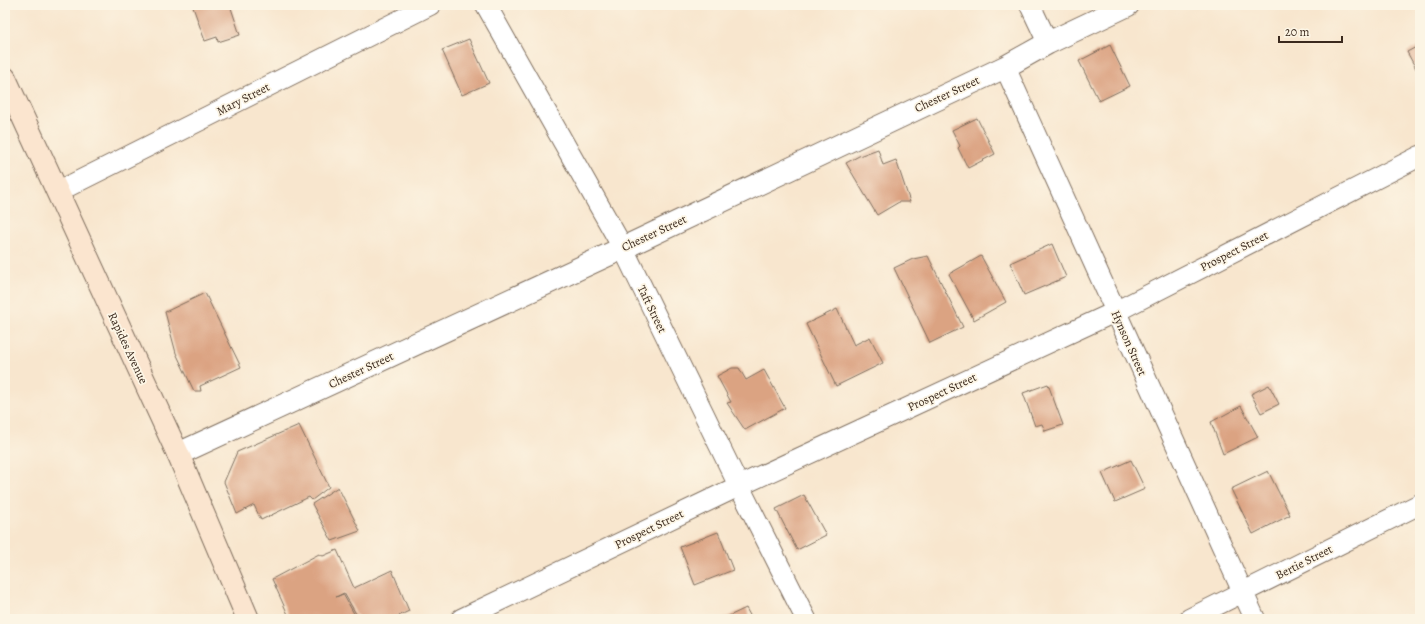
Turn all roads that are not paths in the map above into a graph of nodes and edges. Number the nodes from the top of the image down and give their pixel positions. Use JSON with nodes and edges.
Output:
{"nodes":[{"id":1,"x":430,"y":5,"type":"edge"},
{"id":2,"x":486,"y":5,"type":"edge"},
{"id":3,"x":1030,"y":5,"type":"edge"},
{"id":4,"x":1128,"y":5,"type":"edge"},
{"id":5,"x":1048,"y":43,"type":"junction"},
{"id":6,"x":1005,"y":67,"type":"junction"},
{"id":7,"x":5,"y":78,"type":"edge"},
{"id":8,"x":1420,"y":156,"type":"edge"},
{"id":9,"x":57,"y":192,"type":"junction"},
{"id":10,"x":623,"y":248,"type":"junction"},
{"id":11,"x":1115,"y":312,"type":"junction"},
{"id":12,"x":178,"y":454,"type":"junction"},
{"id":13,"x":739,"y":486,"type":"junction"},
{"id":14,"x":1420,"y":504,"type":"edge"},
{"id":15,"x":1242,"y":593,"type":"junction"},
{"id":16,"x":248,"y":619,"type":"edge"},
{"id":17,"x":461,"y":619,"type":"edge"},
{"id":18,"x":806,"y":619,"type":"edge"},
{"id":19,"x":1188,"y":619,"type":"edge"},
{"id":20,"x":1255,"y":619,"type":"edge"}],
"edges":[{"from":1,"to":9,"type":"street","name":"Mary Street"},
{"from":2,"to":10,"type":"street","name":"Taft Street"},
{"from":3,"to":5,"type":"street"},
{"from":4,"to":5,"type":"street","name":"Chester Street"},
{"from":5,"to":6,"type":"street","name":"Chester Street"},
{"from":6,"to":10,"type":"street","name":"Chester Street"},
{"from":6,"to":11,"type":"street","name":"Hynson Street"},
{"from":7,"to":9,"type":"main road","name":"Rapides Avenue"},
{"from":8,"to":11,"type":"street","name":"Prospect Street"},
{"from":9,"to":12,"type":"main road","name":"Rapides Avenue"},
{"from":10,"to":12,"type":"street","name":"Chester Street"},
{"from":10,"to":13,"type":"street","name":"Taft Street"},
{"from":11,"to":13,"type":"street","name":"Prospect Street"},
{"from":11,"to":15,"type":"street","name":"Hynson Street"},
{"from":12,"to":16,"type":"main road","name":"Rapides Avenue"},
{"from":13,"to":17,"type":"street","name":"Prospect Street"},
{"from":13,"to":18,"type":"street","name":"Taft Street"},
{"from":14,"to":15,"type":"street","name":"Bertie Street"},
{"from":15,"to":19,"type":"street","name":"Bertie Street"},
{"from":15,"to":20,"type":"street","name":"Hynson Street"}]}
